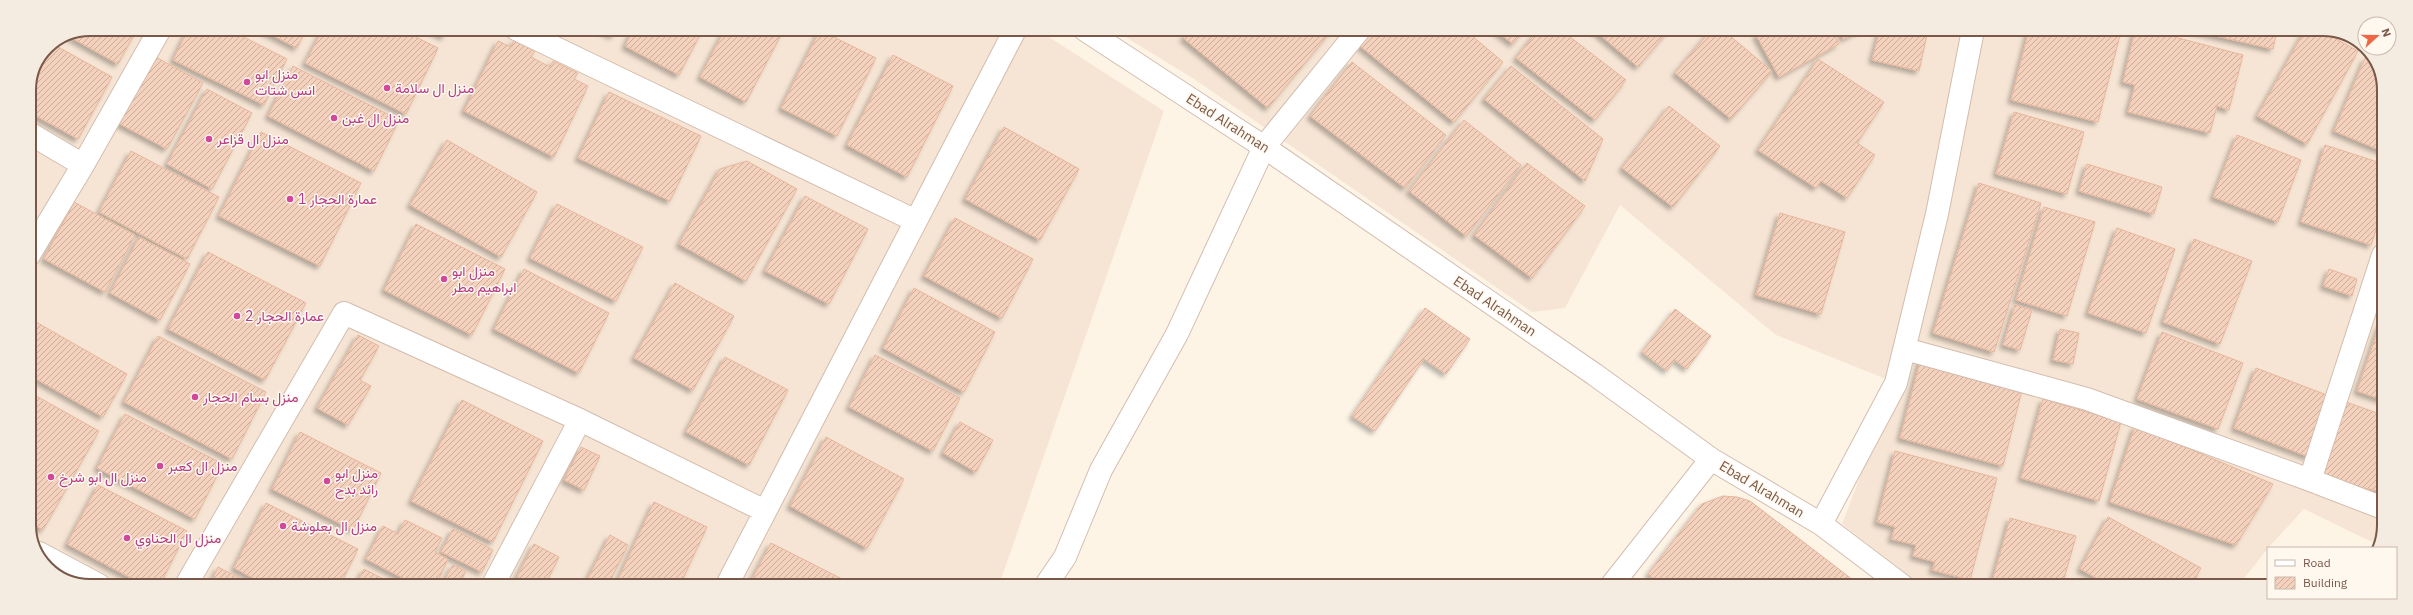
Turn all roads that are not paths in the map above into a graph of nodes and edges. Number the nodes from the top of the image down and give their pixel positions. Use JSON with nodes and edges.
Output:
{"nodes":[{"id":1,"x":156,"y":36,"type":"edge"},
{"id":2,"x":531,"y":36,"type":"edge"},
{"id":3,"x":1012,"y":36,"type":"edge"},
{"id":4,"x":1094,"y":36,"type":"edge"},
{"id":5,"x":1354,"y":36,"type":"edge"},
{"id":6,"x":1972,"y":36,"type":"edge"},
{"id":7,"x":36,"y":137,"type":"edge"},
{"id":8,"x":1264,"y":147,"type":"junction"},
{"id":9,"x":83,"y":165,"type":"junction"},
{"id":10,"x":916,"y":221,"type":"junction"},
{"id":11,"x":36,"y":243,"type":"edge"},
{"id":12,"x":2377,"y":273,"type":"edge"},
{"id":13,"x":1904,"y":349,"type":"junction"},
{"id":14,"x":580,"y":420,"type":"junction"},
{"id":15,"x":1711,"y":459,"type":"junction"},
{"id":16,"x":2310,"y":480,"type":"junction"},
{"id":17,"x":2377,"y":506,"type":"edge"},
{"id":18,"x":765,"y":511,"type":"junction"},
{"id":19,"x":1821,"y":524,"type":"junction"},
{"id":20,"x":46,"y":557,"type":"edge"},
{"id":21,"x":87,"y":579,"type":"edge"},
{"id":22,"x":189,"y":579,"type":"edge"},
{"id":23,"x":496,"y":579,"type":"edge"},
{"id":24,"x":730,"y":579,"type":"edge"},
{"id":25,"x":1050,"y":579,"type":"edge"},
{"id":26,"x":1616,"y":579,"type":"edge"},
{"id":27,"x":1894,"y":579,"type":"edge"}],
"edges":[{"from":1,"to":9,"type":"street"},
{"from":2,"to":10,"type":"street"},
{"from":3,"to":10,"type":"street"},
{"from":4,"to":8,"type":"street","name":"Ebad Alrahman"},
{"from":5,"to":8,"type":"street"},
{"from":6,"to":13,"type":"street"},
{"from":7,"to":9,"type":"street"},
{"from":8,"to":15,"type":"street","name":"Ebad Alrahman"},
{"from":8,"to":25,"type":"street"},
{"from":9,"to":11,"type":"street"},
{"from":10,"to":18,"type":"street"},
{"from":12,"to":16,"type":"street"},
{"from":13,"to":16,"type":"street"},
{"from":13,"to":19,"type":"street"},
{"from":14,"to":18,"type":"street"},
{"from":14,"to":22,"type":"street"},
{"from":14,"to":23,"type":"street"},
{"from":15,"to":19,"type":"street","name":"Ebad Alrahman"},
{"from":15,"to":26,"type":"street"},
{"from":16,"to":17,"type":"street"},
{"from":18,"to":24,"type":"street"},
{"from":19,"to":27,"type":"street","name":"Ebad Alrahman"},
{"from":20,"to":21,"type":"street"}]}
